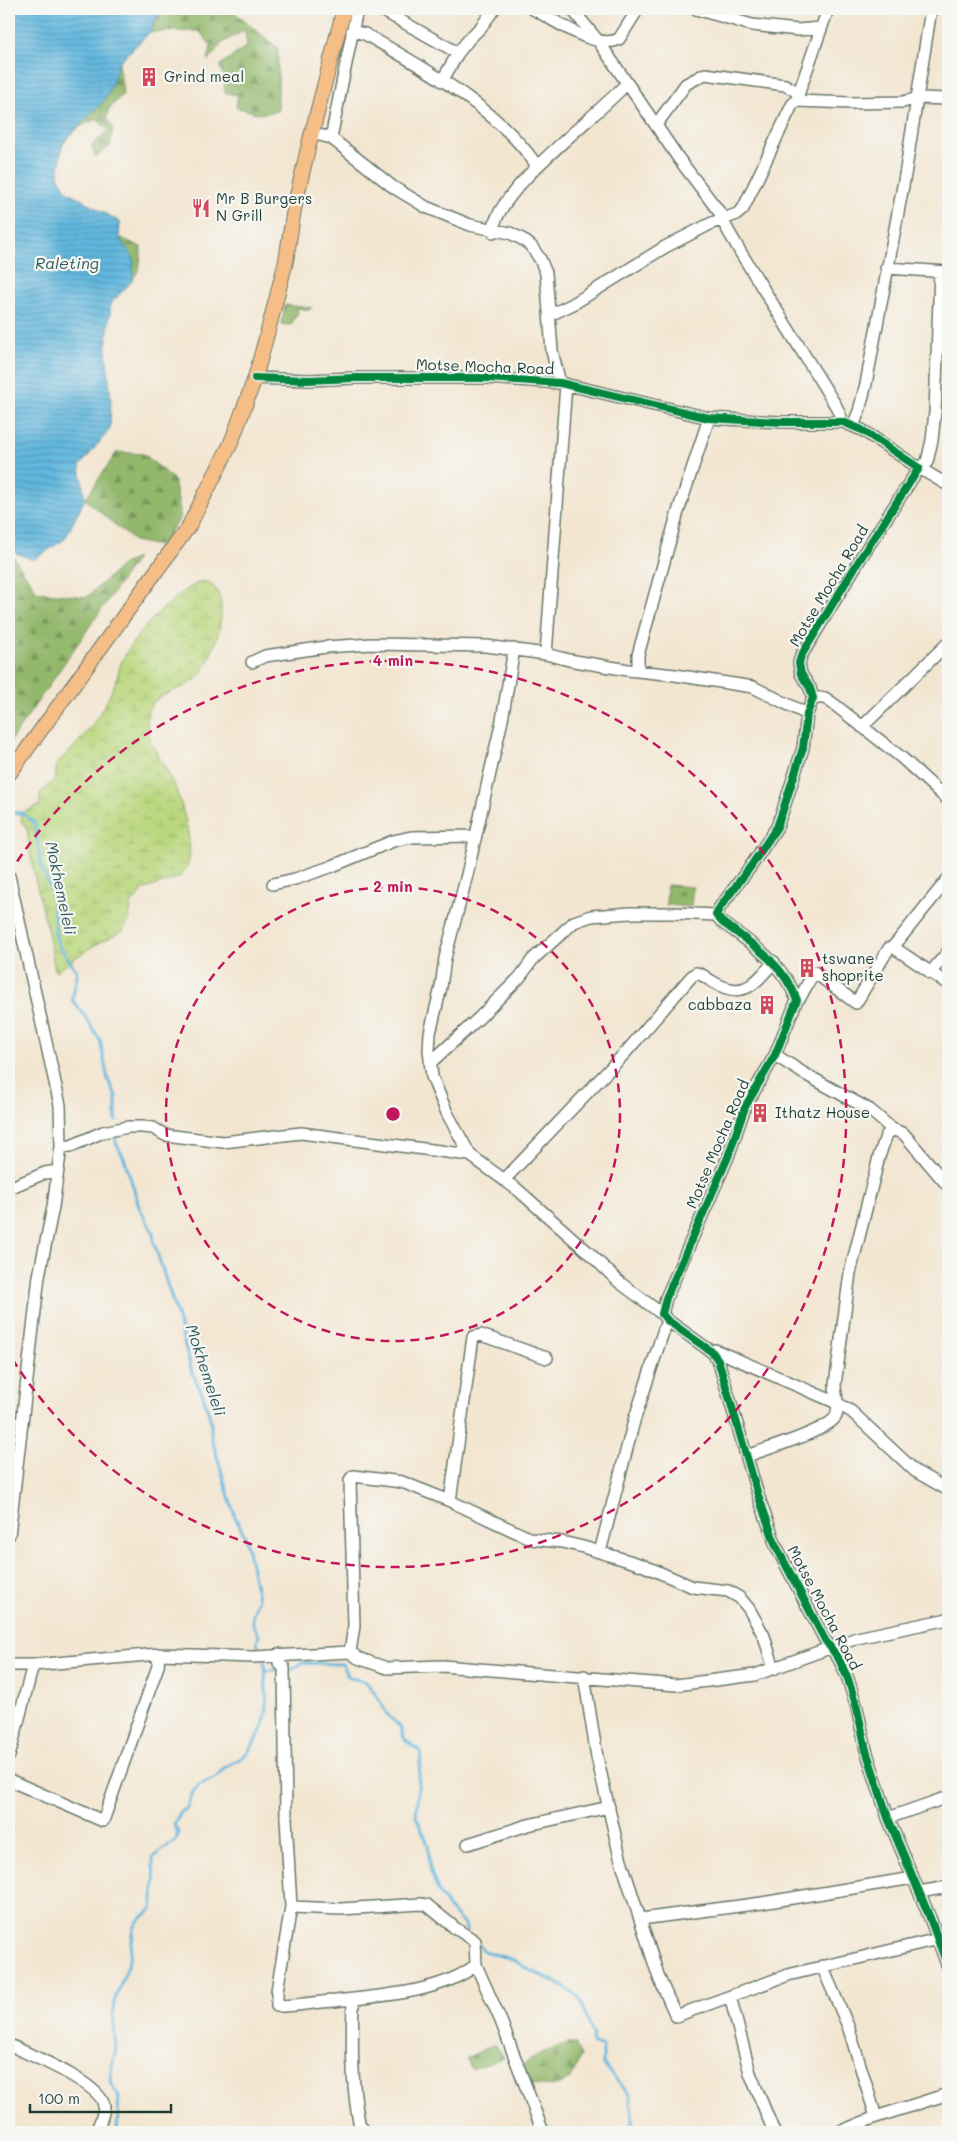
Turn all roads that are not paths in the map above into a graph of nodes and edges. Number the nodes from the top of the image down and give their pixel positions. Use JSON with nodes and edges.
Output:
{"nodes":[{"id":1,"x":344,"y":9,"type":"edge"},
{"id":2,"x":357,"y":9,"type":"edge"},
{"id":3,"x":380,"y":9,"type":"edge"},
{"id":4,"x":494,"y":9,"type":"edge"},
{"id":5,"x":533,"y":9,"type":"edge"},
{"id":6,"x":572,"y":9,"type":"edge"},
{"id":7,"x":638,"y":9,"type":"edge"},
{"id":8,"x":696,"y":9,"type":"edge"},
{"id":9,"x":828,"y":9,"type":"edge"},
{"id":10,"x":931,"y":9,"type":"edge"},
{"id":11,"x":820,"y":28,"type":"junction"},
{"id":12,"x":352,"y":31,"type":"junction"},
{"id":13,"x":599,"y":42,"type":"junction"},
{"id":14,"x":458,"y":53,"type":"junction"},
{"id":15,"x":442,"y":81,"type":"junction"},
{"id":16,"x":627,"y":84,"type":"junction"},
{"id":17,"x":797,"y":97,"type":"junction"},
{"id":18,"x":918,"y":98,"type":"junction"},
{"id":19,"x":948,"y":100,"type":"edge"},
{"id":20,"x":656,"y":125,"type":"junction"},
{"id":21,"x":312,"y":133,"type":"junction"},
{"id":22,"x":331,"y":138,"type":"junction"},
{"id":23,"x":538,"y":166,"type":"junction"},
{"id":24,"x":722,"y":220,"type":"junction"},
{"id":25,"x":493,"y":232,"type":"junction"},
{"id":26,"x":886,"y":268,"type":"junction"},
{"id":27,"x":944,"y":272,"type":"edge"},
{"id":28,"x":550,"y":315,"type":"junction"},
{"id":29,"x":255,"y":378,"type":"junction"},
{"id":30,"x":563,"y":384,"type":"junction"},
{"id":31,"x":709,"y":418,"type":"junction"},
{"id":32,"x":848,"y":424,"type":"junction"},
{"id":33,"x":919,"y":468,"type":"junction"},
{"id":34,"x":948,"y":485,"type":"edge"},
{"id":35,"x":948,"y":643,"type":"edge"},
{"id":36,"x":514,"y":649,"type":"junction"},
{"id":37,"x":546,"y":654,"type":"junction"},
{"id":38,"x":252,"y":662,"type":"dead end"},
{"id":39,"x":638,"y":670,"type":"junction"},
{"id":40,"x":813,"y":698,"type":"junction"},
{"id":41,"x":807,"y":714,"type":"junction"},
{"id":42,"x":862,"y":726,"type":"junction"},
{"id":43,"x":9,"y":774,"type":"edge"},
{"id":44,"x":948,"y":800,"type":"edge"},
{"id":45,"x":475,"y":836,"type":"junction"},
{"id":46,"x":9,"y":876,"type":"edge"},
{"id":47,"x":948,"y":879,"type":"edge"},
{"id":48,"x":273,"y":884,"type":"dead end"},
{"id":49,"x":716,"y":915,"type":"junction"},
{"id":50,"x":893,"y":947,"type":"junction"},
{"id":51,"x":948,"y":952,"type":"edge"},
{"id":52,"x":774,"y":962,"type":"junction"},
{"id":53,"x":930,"y":973,"type":"junction"},
{"id":54,"x":948,"y":984,"type":"edge"},
{"id":55,"x":797,"y":1000,"type":"junction"},
{"id":56,"x":775,"y":1055,"type":"junction"},
{"id":57,"x":430,"y":1062,"type":"junction"},
{"id":58,"x":892,"y":1129,"type":"junction"},
{"id":59,"x":61,"y":1147,"type":"junction"},
{"id":60,"x":470,"y":1155,"type":"junction"},
{"id":61,"x":57,"y":1171,"type":"junction"},
{"id":62,"x":504,"y":1180,"type":"junction"},
{"id":63,"x":948,"y":1186,"type":"edge"},
{"id":64,"x":9,"y":1188,"type":"edge"},
{"id":65,"x":664,"y":1317,"type":"junction"},
{"id":66,"x":712,"y":1352,"type":"junction"},
{"id":67,"x":547,"y":1358,"type":"dead end"},
{"id":68,"x":838,"y":1403,"type":"junction"},
{"id":69,"x":747,"y":1456,"type":"junction"},
{"id":70,"x":12,"y":1468,"type":"edge"},
{"id":71,"x":948,"y":1490,"type":"edge"},
{"id":72,"x":450,"y":1500,"type":"junction"},
{"id":73,"x":9,"y":1535,"type":"edge"},
{"id":74,"x":600,"y":1552,"type":"junction"},
{"id":75,"x":948,"y":1619,"type":"edge"},
{"id":76,"x":831,"y":1648,"type":"junction"},
{"id":77,"x":350,"y":1652,"type":"junction"},
{"id":78,"x":159,"y":1654,"type":"junction"},
{"id":79,"x":279,"y":1654,"type":"junction"},
{"id":80,"x":9,"y":1665,"type":"edge"},
{"id":81,"x":34,"y":1665,"type":"junction"},
{"id":82,"x":774,"y":1669,"type":"junction"},
{"id":83,"x":584,"y":1676,"type":"junction"},
{"id":84,"x":9,"y":1756,"type":"edge"},
{"id":85,"x":9,"y":1780,"type":"edge"},
{"id":86,"x":948,"y":1797,"type":"edge"},
{"id":87,"x":609,"y":1807,"type":"junction"},
{"id":88,"x":888,"y":1818,"type":"junction"},
{"id":89,"x":468,"y":1844,"type":"dead end"},
{"id":90,"x":913,"y":1878,"type":"junction"},
{"id":91,"x":948,"y":1887,"type":"edge"},
{"id":92,"x":919,"y":1892,"type":"junction"},
{"id":93,"x":291,"y":1907,"type":"junction"},
{"id":94,"x":641,"y":1919,"type":"junction"},
{"id":95,"x":938,"y":1939,"type":"junction"},
{"id":96,"x":476,"y":1964,"type":"junction"},
{"id":97,"x":822,"y":1966,"type":"junction"},
{"id":98,"x":948,"y":1967,"type":"edge"},
{"id":99,"x":730,"y":1996,"type":"junction"},
{"id":100,"x":353,"y":1999,"type":"junction"},
{"id":101,"x":9,"y":2045,"type":"edge"},
{"id":102,"x":948,"y":2094,"type":"edge"},
{"id":103,"x":872,"y":2124,"type":"edge"},
{"id":104,"x":96,"y":2132,"type":"edge"},
{"id":105,"x":364,"y":2132,"type":"edge"},
{"id":106,"x":543,"y":2132,"type":"edge"},
{"id":107,"x":774,"y":2132,"type":"edge"},
{"id":108,"x":839,"y":2132,"type":"edge"}],
"edges":[{"from":1,"to":21,"type":"main road"},
{"from":2,"to":12,"type":"street"},
{"from":3,"to":14,"type":"street"},
{"from":4,"to":14,"type":"street"},
{"from":5,"to":13,"type":"street"},
{"from":6,"to":13,"type":"street"},
{"from":7,"to":13,"type":"street"},
{"from":8,"to":11,"type":"street"},
{"from":9,"to":11,"type":"street"},
{"from":10,"to":18,"type":"street"},
{"from":11,"to":17,"type":"street"},
{"from":12,"to":15,"type":"street"},
{"from":12,"to":22,"type":"street"},
{"from":13,"to":16,"type":"street"},
{"from":14,"to":15,"type":"street"},
{"from":15,"to":23,"type":"street"},
{"from":16,"to":20,"type":"street"},
{"from":16,"to":23,"type":"street"},
{"from":17,"to":18,"type":"street"},
{"from":17,"to":20,"type":"street"},
{"from":17,"to":24,"type":"street"},
{"from":18,"to":19,"type":"street"},
{"from":18,"to":26,"type":"street"},
{"from":20,"to":24,"type":"street"},
{"from":21,"to":22,"type":"street","name":"Motse Mocha Road"},
{"from":21,"to":29,"type":"main road"},
{"from":22,"to":25,"type":"street","name":"Motse Mocha Road"},
{"from":23,"to":25,"type":"street"},
{"from":24,"to":28,"type":"street"},
{"from":24,"to":32,"type":"street"},
{"from":25,"to":28,"type":"street","name":"Motse Mocha Road"},
{"from":26,"to":27,"type":"street"},
{"from":26,"to":32,"type":"street"},
{"from":27,"to":33,"type":"street","name":"Motse Mocha Road"},
{"from":28,"to":30,"type":"street","name":"Motse Mocha Road"},
{"from":29,"to":30,"type":"street","name":"Motse Mocha Road"},
{"from":29,"to":43,"type":"main road"},
{"from":30,"to":31,"type":"street","name":"Motse Mocha Road"},
{"from":30,"to":37,"type":"street"},
{"from":31,"to":32,"type":"street","name":"Motse Mocha Road"},
{"from":31,"to":39,"type":"street"},
{"from":32,"to":33,"type":"street"},
{"from":33,"to":34,"type":"street"},
{"from":33,"to":40,"type":"street","name":"Motse Mocha Road"},
{"from":35,"to":42,"type":"street"},
{"from":36,"to":37,"type":"street"},
{"from":36,"to":38,"type":"street"},
{"from":36,"to":45,"type":"street"},
{"from":37,"to":39,"type":"street"},
{"from":39,"to":41,"type":"street"},
{"from":40,"to":41,"type":"street"},
{"from":40,"to":42,"type":"street"},
{"from":41,"to":49,"type":"street"},
{"from":42,"to":44,"type":"street"},
{"from":45,"to":48,"type":"street"},
{"from":45,"to":57,"type":"street"},
{"from":46,"to":59,"type":"street"},
{"from":47,"to":50,"type":"street"},
{"from":49,"to":52,"type":"street"},
{"from":49,"to":57,"type":"street"},
{"from":50,"to":53,"type":"street"},
{"from":50,"to":55,"type":"street","name":"Motse Mocha Road"},
{"from":51,"to":53,"type":"street"},
{"from":52,"to":55,"type":"street"},
{"from":52,"to":62,"type":"street"},
{"from":53,"to":54,"type":"street"},
{"from":55,"to":56,"type":"street","name":"Motse Mocha Road"},
{"from":56,"to":58,"type":"street"},
{"from":56,"to":65,"type":"street","name":"Motse Mocha Road"},
{"from":57,"to":60,"type":"street"},
{"from":58,"to":63,"type":"street"},
{"from":58,"to":68,"type":"street"},
{"from":59,"to":60,"type":"street"},
{"from":59,"to":61,"type":"street"},
{"from":60,"to":62,"type":"street"},
{"from":61,"to":64,"type":"street"},
{"from":61,"to":70,"type":"street"},
{"from":62,"to":65,"type":"street"},
{"from":65,"to":66,"type":"street","name":"Motse Mocha Road"},
{"from":65,"to":74,"type":"street"},
{"from":66,"to":68,"type":"street"},
{"from":66,"to":69,"type":"street","name":"Motse Mocha Road"},
{"from":67,"to":72,"type":"street"},
{"from":68,"to":69,"type":"street"},
{"from":68,"to":71,"type":"street"},
{"from":69,"to":76,"type":"street","name":"Motse Mocha Road"},
{"from":70,"to":73,"type":"street"},
{"from":72,"to":74,"type":"street"},
{"from":72,"to":77,"type":"street"},
{"from":74,"to":82,"type":"street"},
{"from":75,"to":76,"type":"street"},
{"from":76,"to":82,"type":"street"},
{"from":76,"to":88,"type":"street","name":"Motse Mocha Road"},
{"from":77,"to":79,"type":"street"},
{"from":77,"to":83,"type":"street"},
{"from":78,"to":79,"type":"street"},
{"from":78,"to":81,"type":"street"},
{"from":78,"to":85,"type":"street"},
{"from":79,"to":93,"type":"street"},
{"from":80,"to":81,"type":"street"},
{"from":81,"to":84,"type":"street"},
{"from":82,"to":83,"type":"street"},
{"from":83,"to":87,"type":"street"},
{"from":86,"to":88,"type":"street"},
{"from":87,"to":89,"type":"street"},
{"from":87,"to":94,"type":"street"},
{"from":88,"to":90,"type":"street","name":"Motse Mocha Road"},
{"from":90,"to":92,"type":"street","name":"Motse Mocha Road"},
{"from":90,"to":94,"type":"street"},
{"from":91,"to":92,"type":"street"},
{"from":92,"to":95,"type":"street","name":"Motse Mocha Road"},
{"from":93,"to":96,"type":"street"},
{"from":93,"to":100,"type":"street"},
{"from":94,"to":99,"type":"street"},
{"from":95,"to":97,"type":"street"},
{"from":95,"to":98,"type":"street","name":"Motse Mocha Road"},
{"from":96,"to":100,"type":"street"},
{"from":96,"to":106,"type":"street"},
{"from":97,"to":99,"type":"street"},
{"from":97,"to":103,"type":"street"},
{"from":99,"to":107,"type":"street"},
{"from":100,"to":105,"type":"street"},
{"from":101,"to":104,"type":"street"},
{"from":102,"to":103,"type":"street"},
{"from":103,"to":108,"type":"street"}]}
